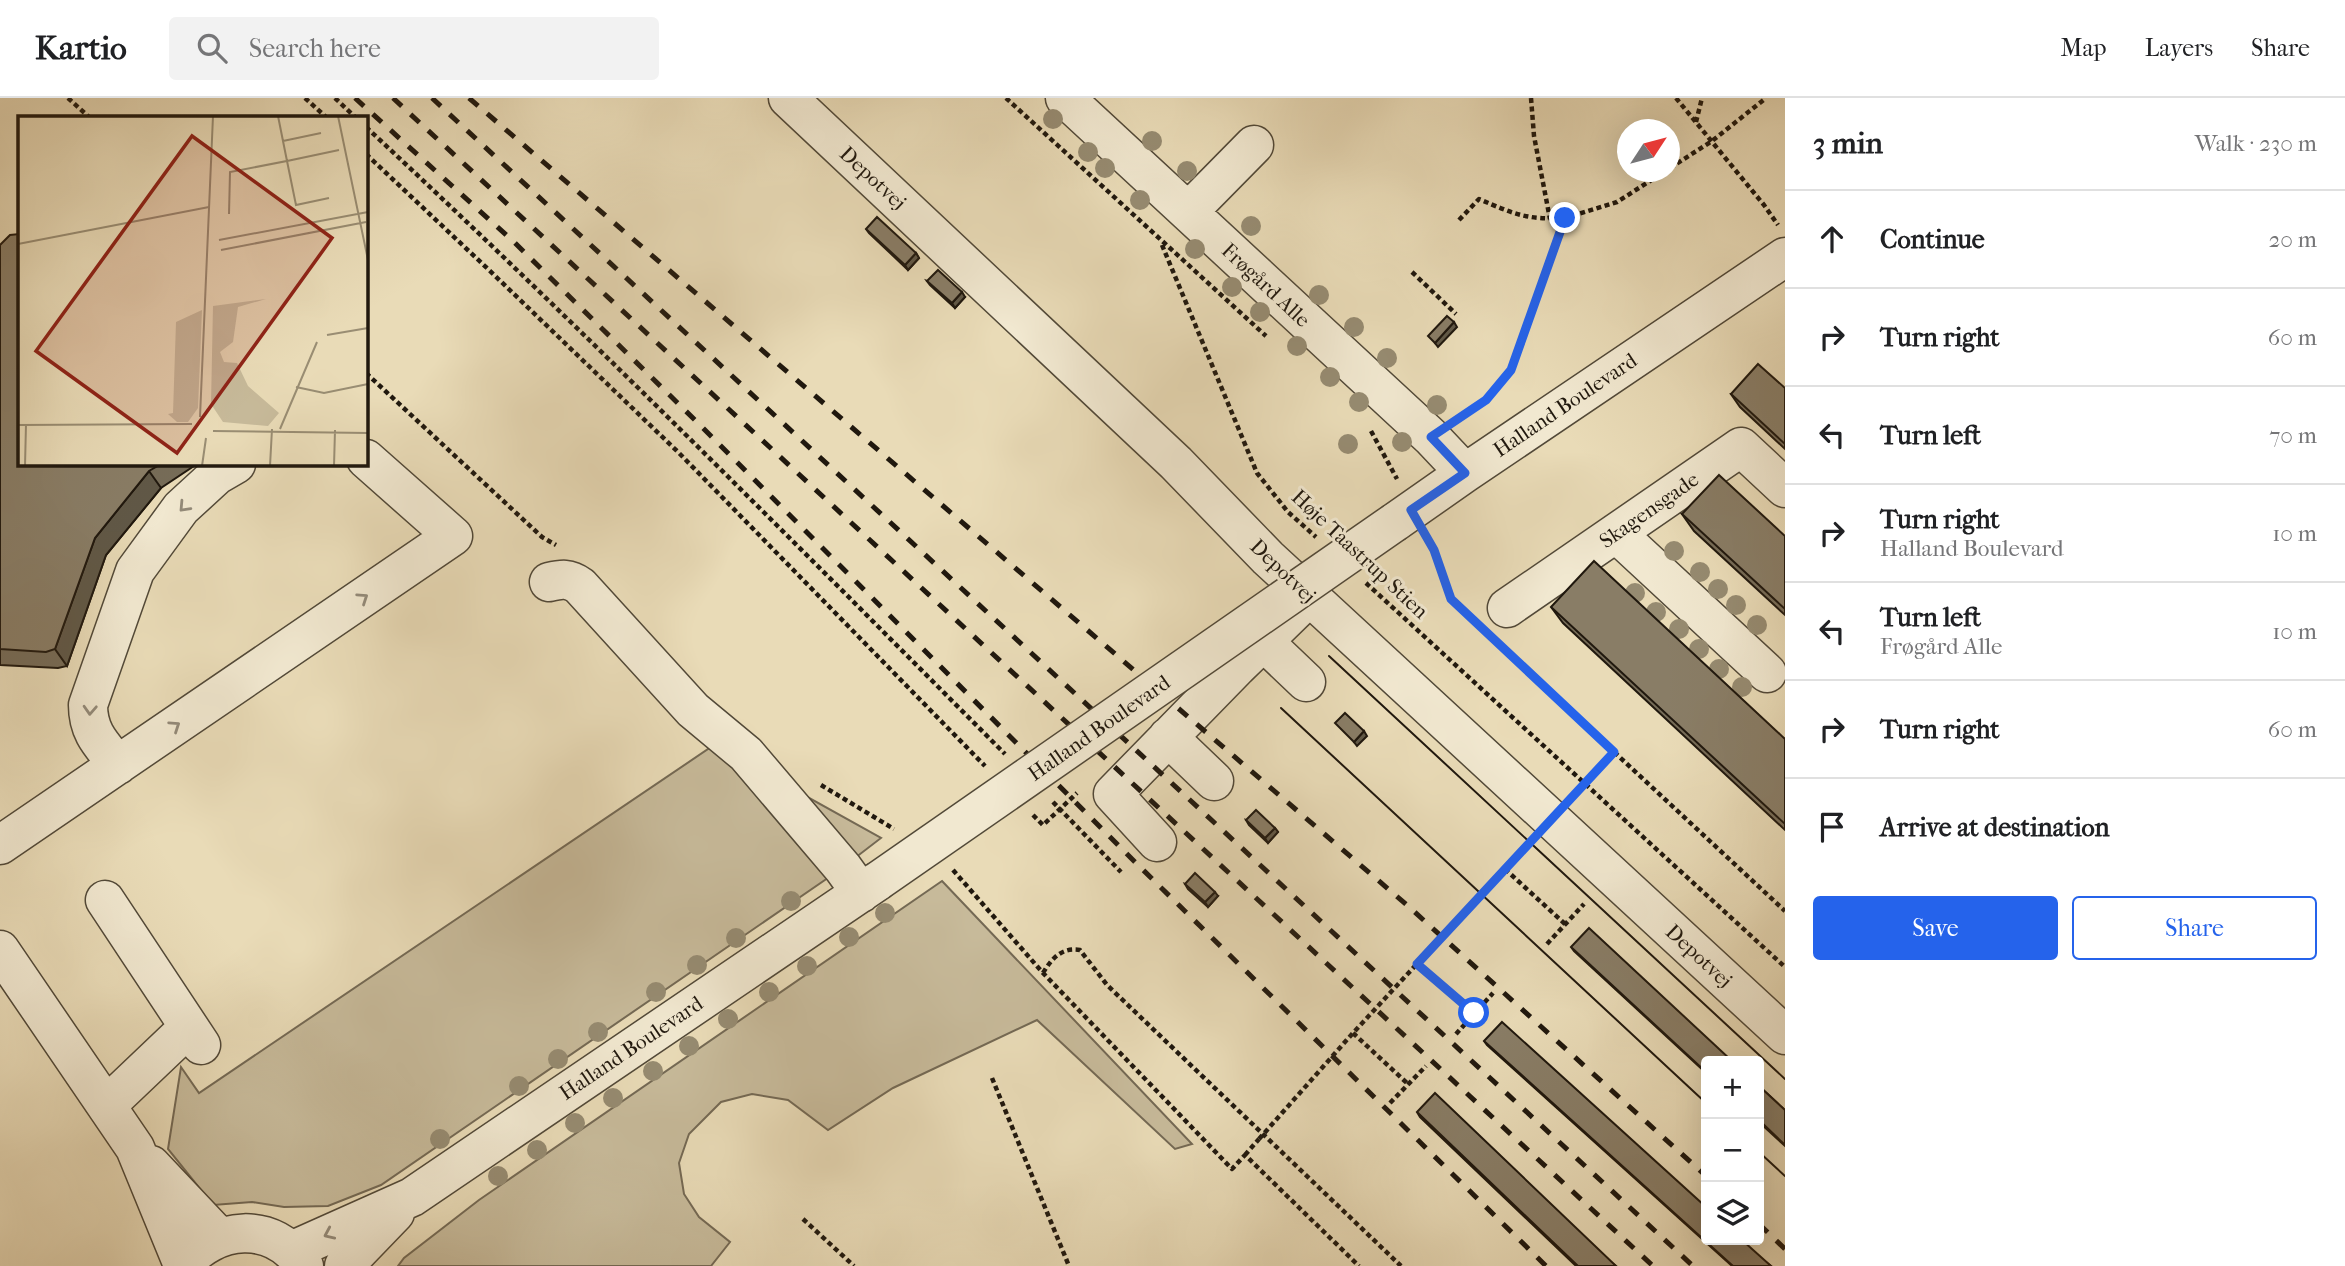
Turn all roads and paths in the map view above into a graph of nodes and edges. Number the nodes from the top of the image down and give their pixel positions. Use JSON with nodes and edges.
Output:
{"nodes":[{"id":1,"x":68,"y":98,"type":"edge"},
{"id":2,"x":305,"y":98,"type":"edge"},
{"id":3,"x":335,"y":98,"type":"edge"},
{"id":4,"x":788,"y":98,"type":"edge"},
{"id":5,"x":1006,"y":98,"type":"edge"},
{"id":6,"x":1065,"y":98,"type":"edge"},
{"id":7,"x":1531,"y":98,"type":"edge"},
{"id":8,"x":1676,"y":98,"type":"edge"},
{"id":9,"x":1702,"y":98,"type":"edge"},
{"id":10,"x":1766,"y":98,"type":"edge"},
{"id":11,"x":88,"y":116,"type":"edge"},
{"id":12,"x":325,"y":116,"type":"edge"},
{"id":13,"x":354,"y":116,"type":"edge"},
{"id":14,"x":1696,"y":122,"type":"junction"},
{"id":15,"x":368,"y":129,"type":"edge"},
{"id":16,"x":1712,"y":141,"type":"junction"},
{"id":17,"x":1254,"y":145,"type":"dead end"},
{"id":18,"x":368,"y":157,"type":"edge"},
{"id":19,"x":1680,"y":162,"type":"edge"},
{"id":20,"x":1648,"y":182,"type":"edge"},
{"id":21,"x":1188,"y":212,"type":"junction"},
{"id":22,"x":1565,"y":218,"type":"junction"},
{"id":23,"x":1550,"y":219,"type":"junction"},
{"id":24,"x":1459,"y":220,"type":"dead end"},
{"id":25,"x":1785,"y":236,"type":"edge"},
{"id":26,"x":1160,"y":241,"type":"junction"},
{"id":27,"x":1785,"y":257,"type":"edge"},
{"id":28,"x":1412,"y":272,"type":"dead end"},
{"id":29,"x":1455,"y":314,"type":"dead end"},
{"id":30,"x":1271,"y":340,"type":"dead end"},
{"id":31,"x":1371,"y":430,"type":"dead end"},
{"id":32,"x":1431,"y":437,"type":"junction"},
{"id":33,"x":368,"y":461,"type":"edge"},
{"id":34,"x":233,"y":466,"type":"edge"},
{"id":35,"x":1465,"y":473,"type":"junction"},
{"id":36,"x":1785,"y":488,"type":"edge"},
{"id":37,"x":1403,"y":516,"type":"junction"},
{"id":38,"x":1616,"y":533,"type":"junction"},
{"id":39,"x":1319,"y":539,"type":"dead end"},
{"id":40,"x":1359,"y":576,"type":"dead end"},
{"id":41,"x":549,"y":582,"type":"dead end"},
{"id":42,"x":1309,"y":597,"type":"junction"},
{"id":43,"x":1493,"y":625,"type":"junction"},
{"id":44,"x":1263,"y":641,"type":"junction"},
{"id":45,"x":1767,"y":673,"type":"dead end"},
{"id":46,"x":1306,"y":682,"type":"dead end"},
{"id":47,"x":1168,"y":737,"type":"junction"},
{"id":48,"x":1614,"y":752,"type":"junction"},
{"id":49,"x":1012,"y":762,"type":"dead end"},
{"id":50,"x":118,"y":765,"type":"junction"},
{"id":51,"x":985,"y":766,"type":"dead end"},
{"id":52,"x":1214,"y":781,"type":"dead end"},
{"id":53,"x":1112,"y":794,"type":"junction"},
{"id":54,"x":1051,"y":801,"type":"dead end"},
{"id":55,"x":1023,"y":805,"type":"dead end"},
{"id":56,"x":1061,"y":810,"type":"junction"},
{"id":57,"x":1620,"y":816,"type":"junction"},
{"id":58,"x":1611,"y":826,"type":"dead end"},
{"id":59,"x":1157,"y":842,"type":"dead end"},
{"id":60,"x":0,"y":845,"type":"edge"},
{"id":61,"x":1505,"y":869,"type":"junction"},
{"id":62,"x":1121,"y":872,"type":"dead end"},
{"id":63,"x":869,"y":887,"type":"junction"},
{"id":64,"x":105,"y":900,"type":"dead end"},
{"id":65,"x":1584,"y":904,"type":"dead end"},
{"id":66,"x":1785,"y":911,"type":"edge"},
{"id":67,"x":1565,"y":924,"type":"junction"},
{"id":68,"x":1547,"y":944,"type":"dead end"},
{"id":69,"x":0,"y":950,"type":"edge"},
{"id":70,"x":1417,"y":964,"type":"junction"},
{"id":71,"x":1785,"y":967,"type":"edge"},
{"id":72,"x":1044,"y":972,"type":"dead end"},
{"id":73,"x":1493,"y":993,"type":"dead end"},
{"id":74,"x":1474,"y":1013,"type":"junction"},
{"id":75,"x":1353,"y":1032,"type":"junction"},
{"id":76,"x":1455,"y":1034,"type":"dead end"},
{"id":77,"x":1785,"y":1035,"type":"edge"},
{"id":78,"x":1426,"y":1066,"type":"dead end"},
{"id":79,"x":992,"y":1078,"type":"dead end"},
{"id":80,"x":1408,"y":1084,"type":"junction"},
{"id":81,"x":1390,"y":1103,"type":"dead end"},
{"id":82,"x":107,"y":1105,"type":"junction"},
{"id":83,"x":135,"y":1148,"type":"junction"},
{"id":84,"x":1245,"y":1155,"type":"junction"},
{"id":85,"x":1232,"y":1169,"type":"dead end"},
{"id":86,"x":412,"y":1197,"type":"junction"},
{"id":87,"x":803,"y":1219,"type":"dead end"},
{"id":88,"x":219,"y":1237,"type":"junction"},
{"id":89,"x":298,"y":1259,"type":"edge"},
{"id":90,"x":182,"y":1265,"type":"edge"},
{"id":91,"x":344,"y":1266,"type":"edge"},
{"id":92,"x":854,"y":1266,"type":"edge"},
{"id":93,"x":1069,"y":1266,"type":"edge"},
{"id":94,"x":1359,"y":1266,"type":"edge"},
{"id":95,"x":1401,"y":1266,"type":"edge"}],
"edges":[{"from":1,"to":11,"type":"path"},
{"from":2,"to":12,"type":"path"},
{"from":3,"to":13,"type":"path"},
{"from":4,"to":42,"type":"street","name":"Depotvej"},
{"from":5,"to":26,"type":"path","name":"Høje Taastrup Stien"},
{"from":6,"to":21,"type":"street","name":"Frøgård Alle"},
{"from":7,"to":23,"type":"path"},
{"from":8,"to":14,"type":"path"},
{"from":9,"to":14,"type":"path"},
{"from":10,"to":16,"type":"path"},
{"from":14,"to":16,"type":"path"},
{"from":15,"to":49,"type":"path"},
{"from":16,"to":19,"type":"path"},
{"from":16,"to":25,"type":"path"},
{"from":17,"to":21,"type":"street"},
{"from":18,"to":51,"type":"path"},
{"from":20,"to":22,"type":"path"},
{"from":21,"to":32,"type":"street","name":"Frøgård Alle"},
{"from":22,"to":23,"type":"path"},
{"from":22,"to":32,"type":"path"},
{"from":23,"to":24,"type":"path"},
{"from":26,"to":30,"type":"path"},
{"from":26,"to":39,"type":"path","name":"Høje Taastrup Stien"},
{"from":27,"to":35,"type":"street","name":"Halland Boulevard"},
{"from":28,"to":29,"type":"path"},
{"from":31,"to":32,"type":"path"},
{"from":32,"to":35,"type":"street","name":"Frøgård Alle"},
{"from":50,"to":33,"type":"street","one_way":true},
{"from":34,"to":50,"type":"street","one_way":true},
{"from":35,"to":37,"type":"street","name":"Halland Boulevard"},
{"from":36,"to":38,"type":"street","name":"Skagensgade"},
{"from":37,"to":43,"type":"path"},
{"from":37,"to":63,"type":"street","name":"Halland Boulevard","bridge":true},
{"from":38,"to":43,"type":"street","name":"Skagensgade"},
{"from":38,"to":45,"type":"street"},
{"from":40,"to":57,"type":"path","name":"Høje Taastrup Stien"},
{"from":41,"to":63,"type":"street"},
{"from":42,"to":44,"type":"street"},
{"from":42,"to":77,"type":"street","name":"Depotvej"},
{"from":43,"to":48,"type":"path"},
{"from":44,"to":46,"type":"street"},
{"from":44,"to":47,"type":"street"},
{"from":47,"to":52,"type":"street"},
{"from":47,"to":53,"type":"street"},
{"from":48,"to":61,"type":"path","bridge":true},
{"from":48,"to":66,"type":"path"},
{"from":50,"to":60,"type":"street"},
{"from":53,"to":56,"type":"path"},
{"from":53,"to":59,"type":"street"},
{"from":54,"to":56,"type":"path"},
{"from":55,"to":56,"type":"path"},
{"from":56,"to":62,"type":"path"},
{"from":57,"to":58,"type":"path"},
{"from":57,"to":71,"type":"path","name":"Høje Taastrup Stien"},
{"from":61,"to":67,"type":"path"},
{"from":61,"to":70,"type":"path","bridge":true},
{"from":63,"to":86,"type":"street","name":"Halland Boulevard"},
{"from":64,"to":82,"type":"street"},
{"from":65,"to":67,"type":"path"},
{"from":67,"to":68,"type":"path"},
{"from":69,"to":82,"type":"street"},
{"from":70,"to":74,"type":"path"},
{"from":70,"to":75,"type":"path","bridge":true},
{"from":72,"to":95,"type":"path"},
{"from":73,"to":74,"type":"path"},
{"from":74,"to":76,"type":"path"},
{"from":75,"to":80,"type":"path"},
{"from":75,"to":84,"type":"path","bridge":true},
{"from":78,"to":80,"type":"path"},
{"from":79,"to":93,"type":"path"},
{"from":80,"to":81,"type":"path"},
{"from":82,"to":83,"type":"street"},
{"from":83,"to":88,"type":"street"},
{"from":83,"to":90,"type":"street"},
{"from":84,"to":85,"type":"path"},
{"from":84,"to":94,"type":"path"},
{"from":86,"to":89,"type":"street","name":"Halland Boulevard","one_way":true},
{"from":86,"to":91,"type":"street","name":"Halland Boulevard"},
{"from":87,"to":92,"type":"path"},
{"from":88,"to":89,"type":"street"},
{"from":88,"to":90,"type":"street"}]}
